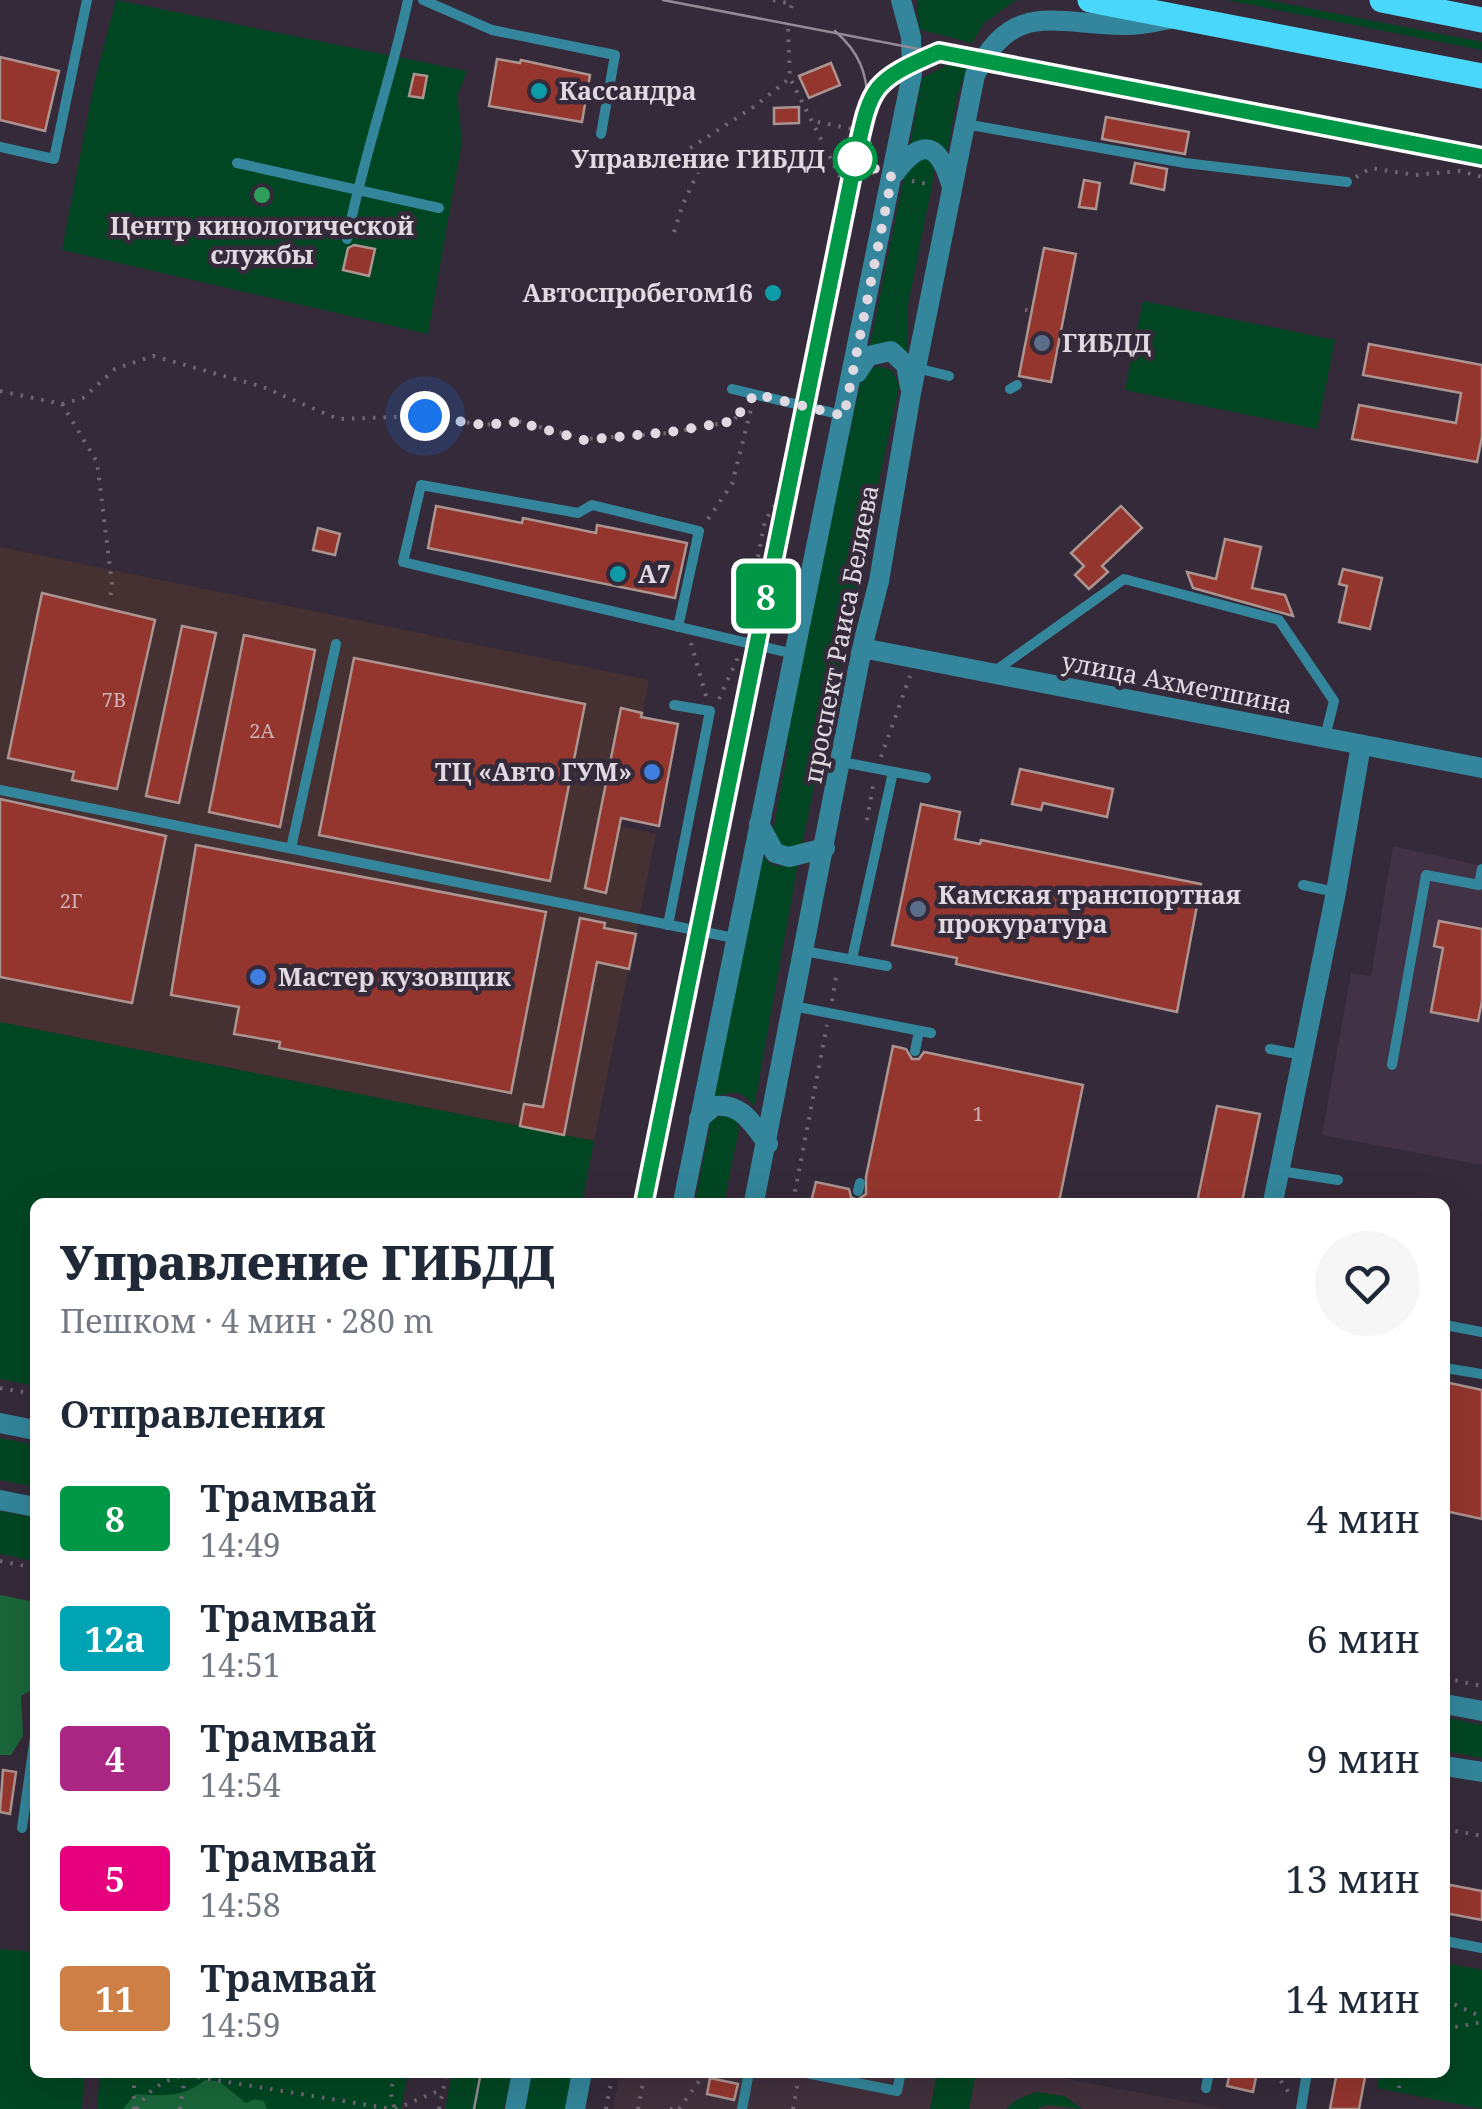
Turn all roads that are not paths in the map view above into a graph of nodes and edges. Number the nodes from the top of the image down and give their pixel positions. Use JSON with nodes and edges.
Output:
{"nodes":[{"id":1,"x":87,"y":0,"type":"edge"},
{"id":2,"x":408,"y":0,"type":"edge"},
{"id":3,"x":424,"y":0,"type":"edge"},
{"id":4,"x":901,"y":0,"type":"edge"},
{"id":5,"x":1090,"y":0,"type":"edge"},
{"id":6,"x":1382,"y":0,"type":"edge"},
{"id":7,"x":1182,"y":18,"type":"junction"},
{"id":8,"x":1482,"y":20,"type":"edge"},
{"id":9,"x":1482,"y":76,"type":"edge"},
{"id":10,"x":964,"y":124,"type":"junction"},
{"id":11,"x":601,"y":134,"type":"dead end"},
{"id":12,"x":0,"y":147,"type":"edge"},
{"id":13,"x":237,"y":163,"type":"dead end"},
{"id":14,"x":892,"y":177,"type":"junction"},
{"id":15,"x":1348,"y":182,"type":"road end"},
{"id":16,"x":942,"y":187,"type":"junction"},
{"id":17,"x":357,"y":190,"type":"junction"},
{"id":18,"x":439,"y":208,"type":"dead end"},
{"id":19,"x":347,"y":239,"type":"dead end"},
{"id":20,"x":916,"y":368,"type":"junction"},
{"id":21,"x":948,"y":376,"type":"dead end"},
{"id":22,"x":851,"y":384,"type":"junction"},
{"id":23,"x":732,"y":389,"type":"dead end"},
{"id":24,"x":911,"y":394,"type":"junction"},
{"id":25,"x":844,"y":416,"type":"junction"},
{"id":26,"x":682,"y":628,"type":"junction"},
{"id":27,"x":336,"y":644,"type":"dead end"},
{"id":28,"x":862,"y":648,"type":"junction"},
{"id":29,"x":794,"y":654,"type":"junction"},
{"id":30,"x":992,"y":673,"type":"junction"},
{"id":31,"x":674,"y":704,"type":"dead end"},
{"id":32,"x":1325,"y":738,"type":"junction"},
{"id":33,"x":1361,"y":745,"type":"junction"},
{"id":34,"x":842,"y":762,"type":"junction"},
{"id":35,"x":1482,"y":768,"type":"edge"},
{"id":36,"x":892,"y":772,"type":"junction"},
{"id":37,"x":926,"y":778,"type":"dead end"},
{"id":38,"x":0,"y":790,"type":"edge"},
{"id":39,"x":759,"y":824,"type":"junction"},
{"id":40,"x":292,"y":848,"type":"junction"},
{"id":41,"x":825,"y":848,"type":"junction"},
{"id":42,"x":1482,"y":869,"type":"edge"},
{"id":43,"x":1303,"y":885,"type":"dead end"},
{"id":44,"x":1336,"y":892,"type":"junction"},
{"id":45,"x":668,"y":925,"type":"junction"},
{"id":46,"x":734,"y":938,"type":"junction"},
{"id":47,"x":804,"y":951,"type":"junction"},
{"id":48,"x":852,"y":959,"type":"junction"},
{"id":49,"x":887,"y":966,"type":"dead end"},
{"id":50,"x":793,"y":1006,"type":"junction"},
{"id":51,"x":1270,"y":1049,"type":"dead end"},
{"id":52,"x":915,"y":1051,"type":"dead end"},
{"id":53,"x":1303,"y":1055,"type":"junction"},
{"id":54,"x":1392,"y":1065,"type":"dead end"},
{"id":55,"x":699,"y":1119,"type":"junction"},
{"id":56,"x":768,"y":1144,"type":"junction"},
{"id":57,"x":1279,"y":1171,"type":"junction"},
{"id":58,"x":1338,"y":1180,"type":"dead end"},
{"id":59,"x":684,"y":1198,"type":"edge"},
{"id":60,"x":755,"y":1198,"type":"edge"},
{"id":61,"x":1274,"y":1198,"type":"edge"},
{"id":62,"x":1450,"y":1326,"type":"edge"},
{"id":63,"x":1482,"y":1332,"type":"edge"},
{"id":64,"x":1450,"y":1369,"type":"edge"},
{"id":65,"x":1482,"y":1374,"type":"edge"},
{"id":66,"x":0,"y":1423,"type":"edge"},
{"id":67,"x":30,"y":1429,"type":"edge"},
{"id":68,"x":0,"y":1500,"type":"edge"},
{"id":69,"x":30,"y":1506,"type":"edge"},
{"id":70,"x":1450,"y":1705,"type":"edge"},
{"id":71,"x":1482,"y":1711,"type":"edge"},
{"id":72,"x":1450,"y":1767,"type":"edge"},
{"id":73,"x":30,"y":1771,"type":"edge"},
{"id":74,"x":1482,"y":1772,"type":"edge"},
{"id":75,"x":22,"y":1828,"type":"dead end"},
{"id":76,"x":1450,"y":1942,"type":"edge"},
{"id":77,"x":1482,"y":1948,"type":"edge"},
{"id":78,"x":521,"y":2078,"type":"edge"},
{"id":79,"x":581,"y":2078,"type":"edge"},
{"id":80,"x":748,"y":2078,"type":"edge"},
{"id":81,"x":830,"y":2078,"type":"edge"},
{"id":82,"x":900,"y":2078,"type":"edge"},
{"id":83,"x":1208,"y":2078,"type":"edge"},
{"id":84,"x":1306,"y":2078,"type":"edge"},
{"id":85,"x":1206,"y":2088,"type":"dead end"},
{"id":86,"x":1300,"y":2108,"type":"edge"},
{"id":87,"x":515,"y":2109,"type":"edge"},
{"id":88,"x":575,"y":2109,"type":"edge"},
{"id":89,"x":742,"y":2109,"type":"edge"}],
"edges":[{"from":1,"to":12,"type":"lane"},
{"from":2,"to":17,"type":"lane"},
{"from":3,"to":11,"type":"lane"},
{"from":4,"to":14,"type":"street","name":"проспект Раиса Беляева"},
{"from":5,"to":7,"type":"main road"},
{"from":6,"to":8,"type":"main road"},
{"from":7,"to":9,"type":"main road"},
{"from":7,"to":10,"type":"street","name":"проспект Раиса Беляева"},
{"from":10,"to":15,"type":"lane"},
{"from":10,"to":16,"type":"street","name":"проспект Раиса Беляева"},
{"from":13,"to":17,"type":"lane"},
{"from":14,"to":16,"type":"street"},
{"from":14,"to":22,"type":"street","name":"проспект Раиса Беляева"},
{"from":16,"to":20,"type":"street","name":"проспект Раиса Беляева"},
{"from":17,"to":18,"type":"lane"},
{"from":17,"to":19,"type":"lane"},
{"from":20,"to":21,"type":"lane"},
{"from":20,"to":24,"type":"street","name":"проспект Раиса Беляева"},
{"from":22,"to":24,"type":"street"},
{"from":22,"to":25,"type":"street","name":"проспект Раиса Беляева"},
{"from":23,"to":25,"type":"lane"},
{"from":24,"to":28,"type":"street","name":"проспект Раиса Беляева"},
{"from":25,"to":29,"type":"street","name":"проспект Раиса Беляева"},
{"from":26,"to":26,"type":"lane"},
{"from":26,"to":29,"type":"lane"},
{"from":27,"to":40,"type":"lane"},
{"from":28,"to":30,"type":"street","name":"улица Ахметшина"},
{"from":28,"to":34,"type":"street","name":"проспект Раиса Беляева"},
{"from":29,"to":39,"type":"street","name":"проспект Раиса Беляева"},
{"from":30,"to":32,"type":"street","name":"улица Ахметшина"},
{"from":30,"to":32,"type":"lane"},
{"from":31,"to":45,"type":"lane"},
{"from":32,"to":33,"type":"street","name":"улица Ахметшина"},
{"from":33,"to":35,"type":"street","name":"улица Ахметшина"},
{"from":33,"to":44,"type":"street"},
{"from":34,"to":36,"type":"lane"},
{"from":34,"to":41,"type":"street","name":"проспект Раиса Беляева"},
{"from":36,"to":37,"type":"lane"},
{"from":36,"to":48,"type":"lane"},
{"from":38,"to":40,"type":"lane"},
{"from":39,"to":41,"type":"street"},
{"from":39,"to":46,"type":"street","name":"проспект Раиса Беляева"},
{"from":40,"to":45,"type":"lane"},
{"from":41,"to":47,"type":"street","name":"проспект Раиса Беляева"},
{"from":42,"to":54,"type":"lane"},
{"from":43,"to":44,"type":"lane"},
{"from":44,"to":53,"type":"street"},
{"from":45,"to":46,"type":"lane"},
{"from":46,"to":55,"type":"street","name":"проспект Раиса Беляева"},
{"from":47,"to":48,"type":"lane"},
{"from":47,"to":50,"type":"street","name":"проспект Раиса Беляева"},
{"from":48,"to":49,"type":"lane"},
{"from":50,"to":52,"type":"lane"},
{"from":50,"to":56,"type":"street","name":"проспект Раиса Беляева"},
{"from":51,"to":53,"type":"lane"},
{"from":53,"to":57,"type":"street"},
{"from":55,"to":56,"type":"street"},
{"from":55,"to":59,"type":"street","name":"проспект Раиса Беляева"},
{"from":56,"to":60,"type":"street","name":"проспект Раиса Беляева"},
{"from":57,"to":58,"type":"lane"},
{"from":57,"to":61,"type":"street"},
{"from":62,"to":63,"type":"lane"},
{"from":64,"to":65,"type":"lane"},
{"from":66,"to":67,"type":"street"},
{"from":68,"to":69,"type":"street"},
{"from":70,"to":71,"type":"street"},
{"from":72,"to":74,"type":"street"},
{"from":73,"to":75,"type":"lane"},
{"from":76,"to":77,"type":"lane"},
{"from":78,"to":87,"type":"street"},
{"from":79,"to":88,"type":"street"},
{"from":80,"to":89,"type":"lane"},
{"from":81,"to":82,"type":"lane"},
{"from":83,"to":85,"type":"lane"},
{"from":84,"to":86,"type":"lane"}]}
